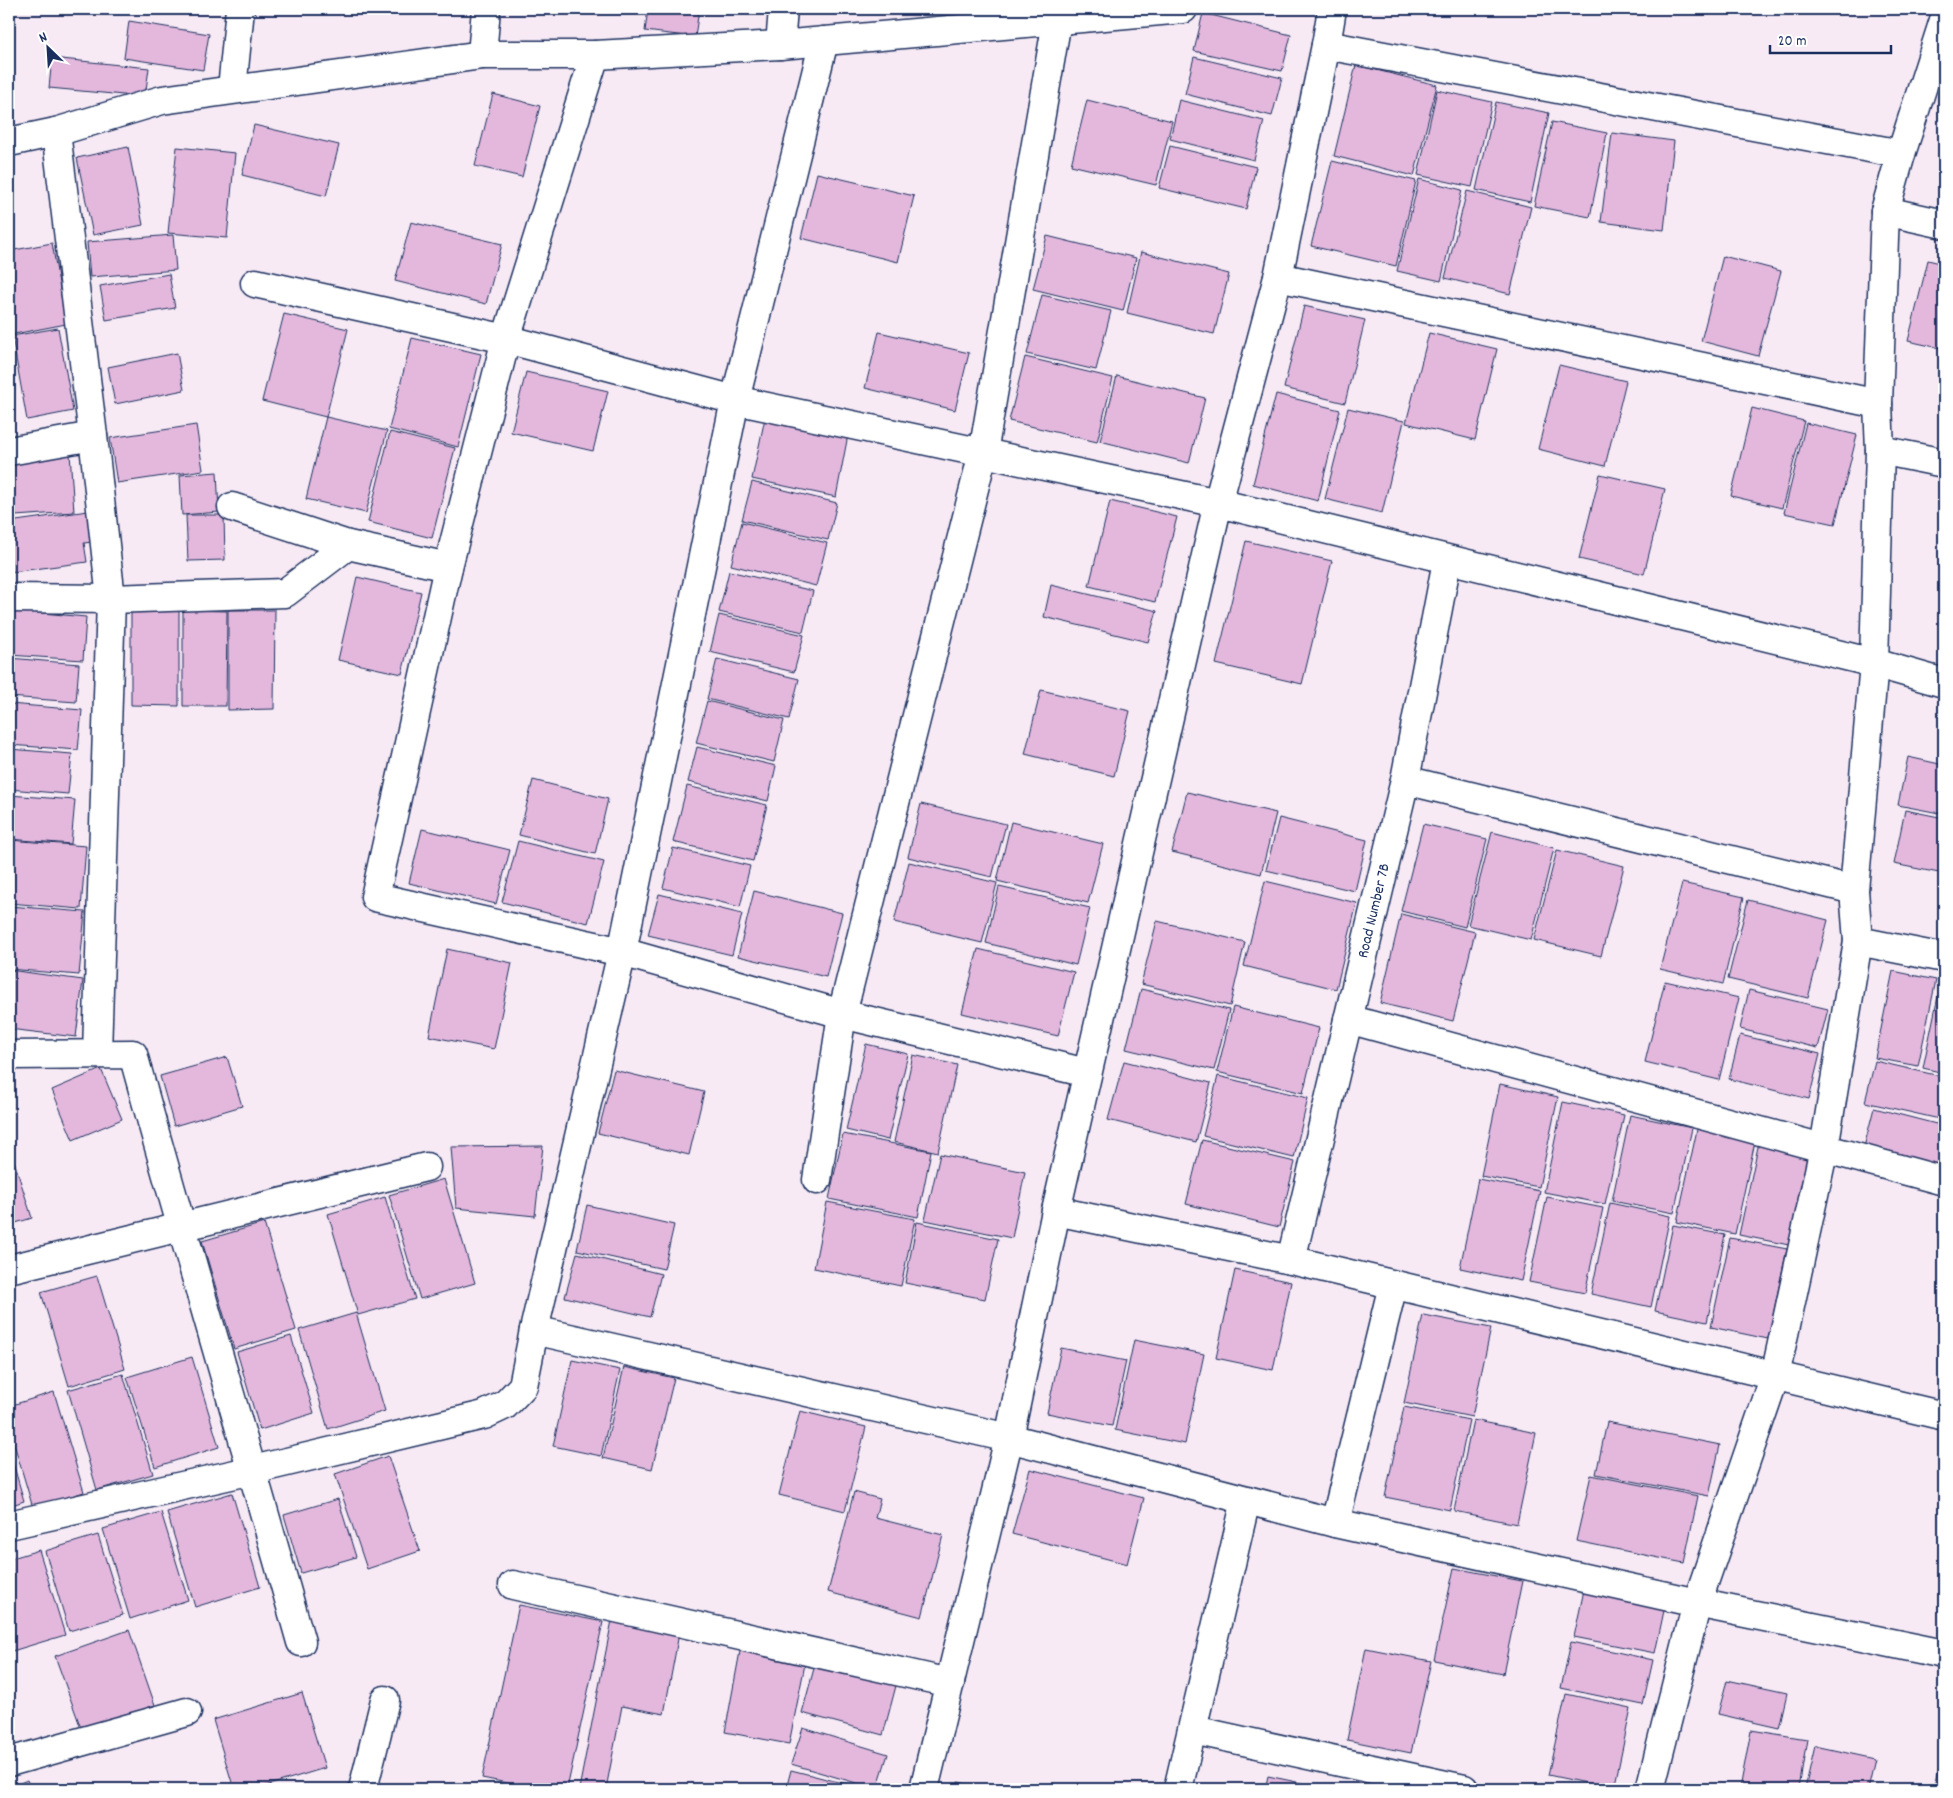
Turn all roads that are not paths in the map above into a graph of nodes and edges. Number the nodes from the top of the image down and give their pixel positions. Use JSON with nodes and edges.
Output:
{"nodes":[{"id":1,"x":240,"y":9,"type":"edge"},
{"id":2,"x":486,"y":9,"type":"edge"},
{"id":3,"x":783,"y":9,"type":"edge"},
{"id":4,"x":1183,"y":9,"type":"edge"},
{"id":5,"x":1332,"y":9,"type":"edge"},
{"id":6,"x":1059,"y":14,"type":"edge"},
{"id":7,"x":1944,"y":20,"type":"edge"},
{"id":8,"x":824,"y":41,"type":"junction"},
{"id":9,"x":780,"y":45,"type":"junction"},
{"id":10,"x":1326,"y":45,"type":"junction"},
{"id":11,"x":482,"y":55,"type":"junction"},
{"id":12,"x":595,"y":55,"type":"junction"},
{"id":13,"x":232,"y":90,"type":"junction"},
{"id":14,"x":56,"y":132,"type":"junction"},
{"id":15,"x":9,"y":142,"type":"edge"},
{"id":16,"x":1902,"y":154,"type":"junction"},
{"id":17,"x":1886,"y":211,"type":"junction"},
{"id":18,"x":1944,"y":224,"type":"edge"},
{"id":19,"x":1278,"y":277,"type":"junction"},
{"id":20,"x":255,"y":283,"type":"dead end"},
{"id":21,"x":506,"y":339,"type":"junction"},
{"id":22,"x":734,"y":400,"type":"junction"},
{"id":23,"x":1878,"y":404,"type":"junction"},
{"id":24,"x":93,"y":436,"type":"junction"},
{"id":25,"x":1880,"y":450,"type":"junction"},
{"id":26,"x":9,"y":451,"type":"edge"},
{"id":27,"x":983,"y":453,"type":"junction"},
{"id":28,"x":1944,"y":463,"type":"edge"},
{"id":29,"x":1218,"y":503,"type":"junction"},
{"id":30,"x":232,"y":507,"type":"dead end"},
{"id":31,"x":348,"y":545,"type":"junction"},
{"id":32,"x":1447,"y":560,"type":"junction"},
{"id":33,"x":448,"y":567,"type":"junction"},
{"id":34,"x":9,"y":598,"type":"edge"},
{"id":35,"x":111,"y":599,"type":"junction"},
{"id":36,"x":1874,"y":663,"type":"junction"},
{"id":37,"x":1944,"y":683,"type":"edge"},
{"id":38,"x":1405,"y":780,"type":"junction"},
{"id":39,"x":1854,"y":890,"type":"junction"},
{"id":40,"x":1858,"y":941,"type":"junction"},
{"id":41,"x":622,"y":952,"type":"junction"},
{"id":42,"x":1944,"y":958,"type":"edge"},
{"id":43,"x":842,"y":1014,"type":"junction"},
{"id":44,"x":1348,"y":1019,"type":"junction"},
{"id":45,"x":97,"y":1053,"type":"junction"},
{"id":46,"x":9,"y":1054,"type":"edge"},
{"id":47,"x":1087,"y":1073,"type":"junction"},
{"id":48,"x":1824,"y":1148,"type":"junction"},
{"id":49,"x":426,"y":1167,"type":"dead end"},
{"id":50,"x":817,"y":1180,"type":"dead end"},
{"id":51,"x":1944,"y":1181,"type":"edge"},
{"id":52,"x":1056,"y":1210,"type":"junction"},
{"id":53,"x":180,"y":1226,"type":"junction"},
{"id":54,"x":1291,"y":1260,"type":"junction"},
{"id":55,"x":9,"y":1269,"type":"edge"},
{"id":56,"x":1393,"y":1285,"type":"junction"},
{"id":57,"x":534,"y":1330,"type":"junction"},
{"id":58,"x":1775,"y":1376,"type":"junction"},
{"id":59,"x":1944,"y":1416,"type":"edge"},
{"id":60,"x":1009,"y":1438,"type":"junction"},
{"id":61,"x":253,"y":1470,"type":"junction"},
{"id":62,"x":1246,"y":1500,"type":"junction"},
{"id":63,"x":1335,"y":1523,"type":"junction"},
{"id":64,"x":9,"y":1525,"type":"edge"},
{"id":65,"x":513,"y":1584,"type":"dead end"},
{"id":66,"x":1697,"y":1603,"type":"junction"},
{"id":67,"x":301,"y":1642,"type":"dead end"},
{"id":68,"x":1944,"y":1654,"type":"edge"},
{"id":69,"x":950,"y":1683,"type":"junction"},
{"id":70,"x":385,"y":1700,"type":"dead end"},
{"id":71,"x":187,"y":1712,"type":"dead end"},
{"id":72,"x":1193,"y":1730,"type":"junction"},
{"id":73,"x":9,"y":1762,"type":"edge"},
{"id":74,"x":363,"y":1789,"type":"edge"},
{"id":75,"x":924,"y":1789,"type":"edge"},
{"id":76,"x":1178,"y":1789,"type":"edge"},
{"id":77,"x":1464,"y":1789,"type":"edge"},
{"id":78,"x":1650,"y":1789,"type":"edge"}],
"edges":[{"from":1,"to":13,"type":"street"},
{"from":2,"to":11,"type":"street"},
{"from":3,"to":9,"type":"street"},
{"from":4,"to":6,"type":"street"},
{"from":5,"to":10,"type":"street"},
{"from":6,"to":8,"type":"street"},
{"from":6,"to":27,"type":"street"},
{"from":7,"to":16,"type":"street"},
{"from":8,"to":9,"type":"street"},
{"from":8,"to":22,"type":"street"},
{"from":9,"to":12,"type":"street"},
{"from":10,"to":16,"type":"street"},
{"from":10,"to":19,"type":"street"},
{"from":11,"to":12,"type":"street"},
{"from":11,"to":13,"type":"street"},
{"from":12,"to":21,"type":"street"},
{"from":13,"to":14,"type":"street"},
{"from":14,"to":15,"type":"street"},
{"from":14,"to":24,"type":"street"},
{"from":16,"to":17,"type":"street"},
{"from":17,"to":18,"type":"street"},
{"from":17,"to":23,"type":"street"},
{"from":19,"to":23,"type":"street"},
{"from":19,"to":29,"type":"street"},
{"from":20,"to":21,"type":"street"},
{"from":21,"to":22,"type":"street"},
{"from":21,"to":33,"type":"street"},
{"from":22,"to":27,"type":"street"},
{"from":22,"to":41,"type":"street"},
{"from":23,"to":25,"type":"street"},
{"from":24,"to":26,"type":"street"},
{"from":24,"to":35,"type":"street"},
{"from":25,"to":28,"type":"street"},
{"from":25,"to":36,"type":"street"},
{"from":27,"to":29,"type":"street"},
{"from":27,"to":43,"type":"street"},
{"from":29,"to":32,"type":"street"},
{"from":29,"to":47,"type":"street"},
{"from":30,"to":31,"type":"street"},
{"from":31,"to":33,"type":"street"},
{"from":31,"to":35,"type":"street"},
{"from":32,"to":36,"type":"street"},
{"from":32,"to":38,"type":"street","name":"Road Number 7B"},
{"from":33,"to":41,"type":"street"},
{"from":34,"to":35,"type":"street"},
{"from":35,"to":45,"type":"street"},
{"from":36,"to":37,"type":"street"},
{"from":36,"to":39,"type":"street"},
{"from":38,"to":39,"type":"street"},
{"from":38,"to":44,"type":"street","name":"Road Number 7B"},
{"from":39,"to":40,"type":"street"},
{"from":40,"to":42,"type":"street"},
{"from":40,"to":48,"type":"street"},
{"from":41,"to":43,"type":"street"},
{"from":41,"to":57,"type":"street"},
{"from":43,"to":47,"type":"street"},
{"from":43,"to":50,"type":"street"},
{"from":44,"to":48,"type":"street"},
{"from":44,"to":54,"type":"street","name":"Road Number 7B"},
{"from":45,"to":46,"type":"street"},
{"from":45,"to":53,"type":"street"},
{"from":47,"to":52,"type":"street"},
{"from":48,"to":51,"type":"street"},
{"from":48,"to":58,"type":"street"},
{"from":49,"to":53,"type":"street"},
{"from":52,"to":54,"type":"street"},
{"from":52,"to":60,"type":"street"},
{"from":53,"to":55,"type":"street"},
{"from":53,"to":61,"type":"street"},
{"from":54,"to":56,"type":"street"},
{"from":56,"to":58,"type":"street"},
{"from":56,"to":63,"type":"street"},
{"from":57,"to":60,"type":"street"},
{"from":57,"to":61,"type":"street"},
{"from":58,"to":59,"type":"street"},
{"from":58,"to":66,"type":"street"},
{"from":60,"to":62,"type":"street"},
{"from":60,"to":69,"type":"street"},
{"from":61,"to":64,"type":"street"},
{"from":61,"to":67,"type":"street"},
{"from":62,"to":63,"type":"street"},
{"from":62,"to":72,"type":"street"},
{"from":63,"to":66,"type":"street"},
{"from":65,"to":69,"type":"street"},
{"from":66,"to":68,"type":"street"},
{"from":66,"to":78,"type":"street"},
{"from":69,"to":75,"type":"street"},
{"from":70,"to":74,"type":"street"},
{"from":71,"to":73,"type":"street"},
{"from":72,"to":76,"type":"street"},
{"from":72,"to":77,"type":"street"}]}
